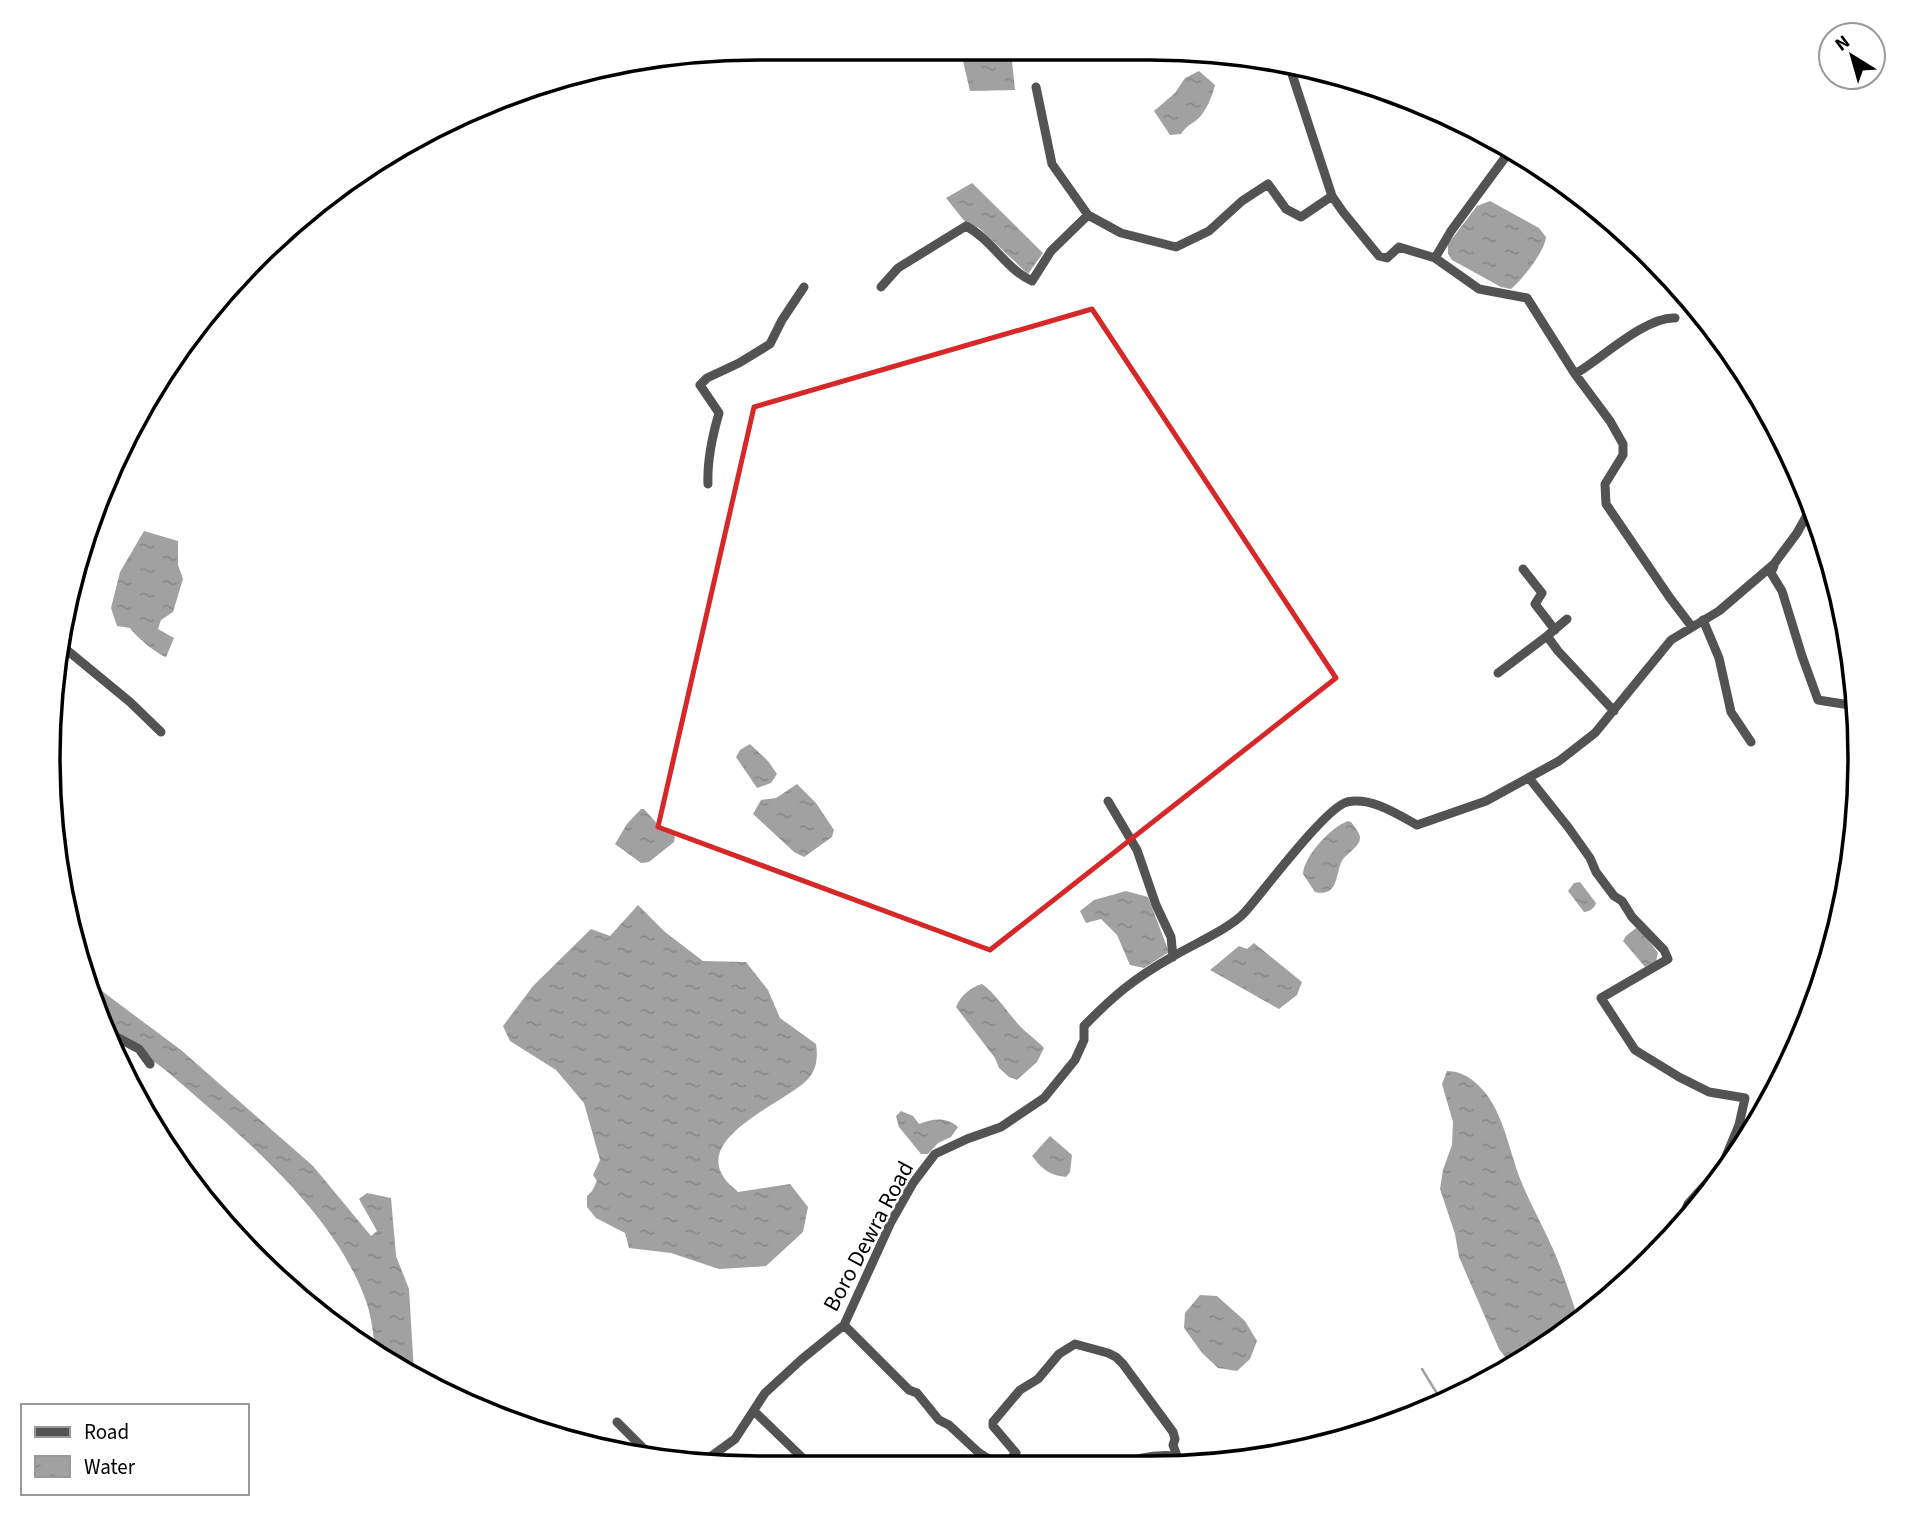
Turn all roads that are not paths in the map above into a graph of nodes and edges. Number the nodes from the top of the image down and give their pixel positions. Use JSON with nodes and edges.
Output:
{"nodes":[{"id":1,"x":1292,"y":74,"type":"edge"},
{"id":2,"x":1036,"y":87,"type":"dead end"},
{"id":3,"x":1505,"y":157,"type":"edge"},
{"id":4,"x":1332,"y":196,"type":"junction"},
{"id":5,"x":1088,"y":215,"type":"junction"},
{"id":6,"x":1435,"y":258,"type":"junction"},
{"id":7,"x":804,"y":287,"type":"dead end"},
{"id":8,"x":881,"y":287,"type":"dead end"},
{"id":9,"x":1675,"y":318,"type":"dead end"},
{"id":10,"x":1574,"y":374,"type":"junction"},
{"id":11,"x":708,"y":484,"type":"dead end"},
{"id":12,"x":1805,"y":518,"type":"edge"},
{"id":13,"x":1774,"y":564,"type":"junction"},
{"id":14,"x":1522,"y":569,"type":"dead end"},
{"id":15,"x":1567,"y":619,"type":"dead end"},
{"id":16,"x":1703,"y":620,"type":"junction"},
{"id":17,"x":1692,"y":627,"type":"junction"},
{"id":18,"x":1551,"y":633,"type":"junction"},
{"id":19,"x":68,"y":651,"type":"edge"},
{"id":20,"x":1498,"y":673,"type":"dead end"},
{"id":21,"x":1846,"y":704,"type":"edge"},
{"id":22,"x":1614,"y":711,"type":"junction"},
{"id":23,"x":162,"y":732,"type":"dead end"},
{"id":24,"x":1751,"y":742,"type":"dead end"},
{"id":25,"x":1529,"y":778,"type":"junction"},
{"id":26,"x":1108,"y":800,"type":"dead end"},
{"id":27,"x":1172,"y":957,"type":"junction"},
{"id":28,"x":119,"y":1038,"type":"edge"},
{"id":29,"x":150,"y":1064,"type":"dead end"},
{"id":30,"x":1729,"y":1148,"type":"edge"},
{"id":31,"x":844,"y":1325,"type":"junction"},
{"id":32,"x":754,"y":1411,"type":"junction"},
{"id":33,"x":617,"y":1422,"type":"dead end"},
{"id":34,"x":641,"y":1446,"type":"edge"},
{"id":35,"x":713,"y":1455,"type":"edge"},
{"id":36,"x":801,"y":1456,"type":"edge"},
{"id":37,"x":984,"y":1456,"type":"edge"},
{"id":38,"x":1013,"y":1456,"type":"edge"},
{"id":39,"x":1150,"y":1456,"type":"edge"},
{"id":40,"x":1169,"y":1456,"type":"edge"},
{"id":41,"x":1177,"y":1456,"type":"edge"}],
"edges":[{"from":1,"to":4,"type":"street"},
{"from":2,"to":5,"type":"street"},
{"from":3,"to":6,"type":"street"},
{"from":4,"to":5,"type":"street"},
{"from":4,"to":6,"type":"street"},
{"from":5,"to":8,"type":"street"},
{"from":6,"to":10,"type":"street"},
{"from":7,"to":11,"type":"street"},
{"from":9,"to":10,"type":"street"},
{"from":10,"to":17,"type":"street"},
{"from":12,"to":13,"type":"street","name":"Boro Dewra Road"},
{"from":13,"to":16,"type":"street","name":"Boro Dewra Road"},
{"from":13,"to":21,"type":"street"},
{"from":14,"to":18,"type":"street"},
{"from":15,"to":18,"type":"street"},
{"from":16,"to":17,"type":"street","name":"Boro Dewra Road"},
{"from":16,"to":24,"type":"street"},
{"from":17,"to":22,"type":"street","name":"Boro Dewra Road"},
{"from":18,"to":20,"type":"street"},
{"from":18,"to":22,"type":"street"},
{"from":19,"to":23,"type":"street"},
{"from":22,"to":25,"type":"street","name":"Boro Dewra Road"},
{"from":25,"to":27,"type":"street","name":"Boro Dewra Road"},
{"from":25,"to":30,"type":"street"},
{"from":26,"to":27,"type":"street"},
{"from":27,"to":31,"type":"street","name":"Boro Dewra Road"},
{"from":28,"to":29,"type":"street"},
{"from":31,"to":32,"type":"street","name":"Boro Dewra Road"},
{"from":31,"to":37,"type":"street"},
{"from":32,"to":35,"type":"street","name":"Boro Dewra Road"},
{"from":32,"to":36,"type":"street"},
{"from":33,"to":34,"type":"street"},
{"from":38,"to":41,"type":"street"},
{"from":39,"to":40,"type":"street"}]}
